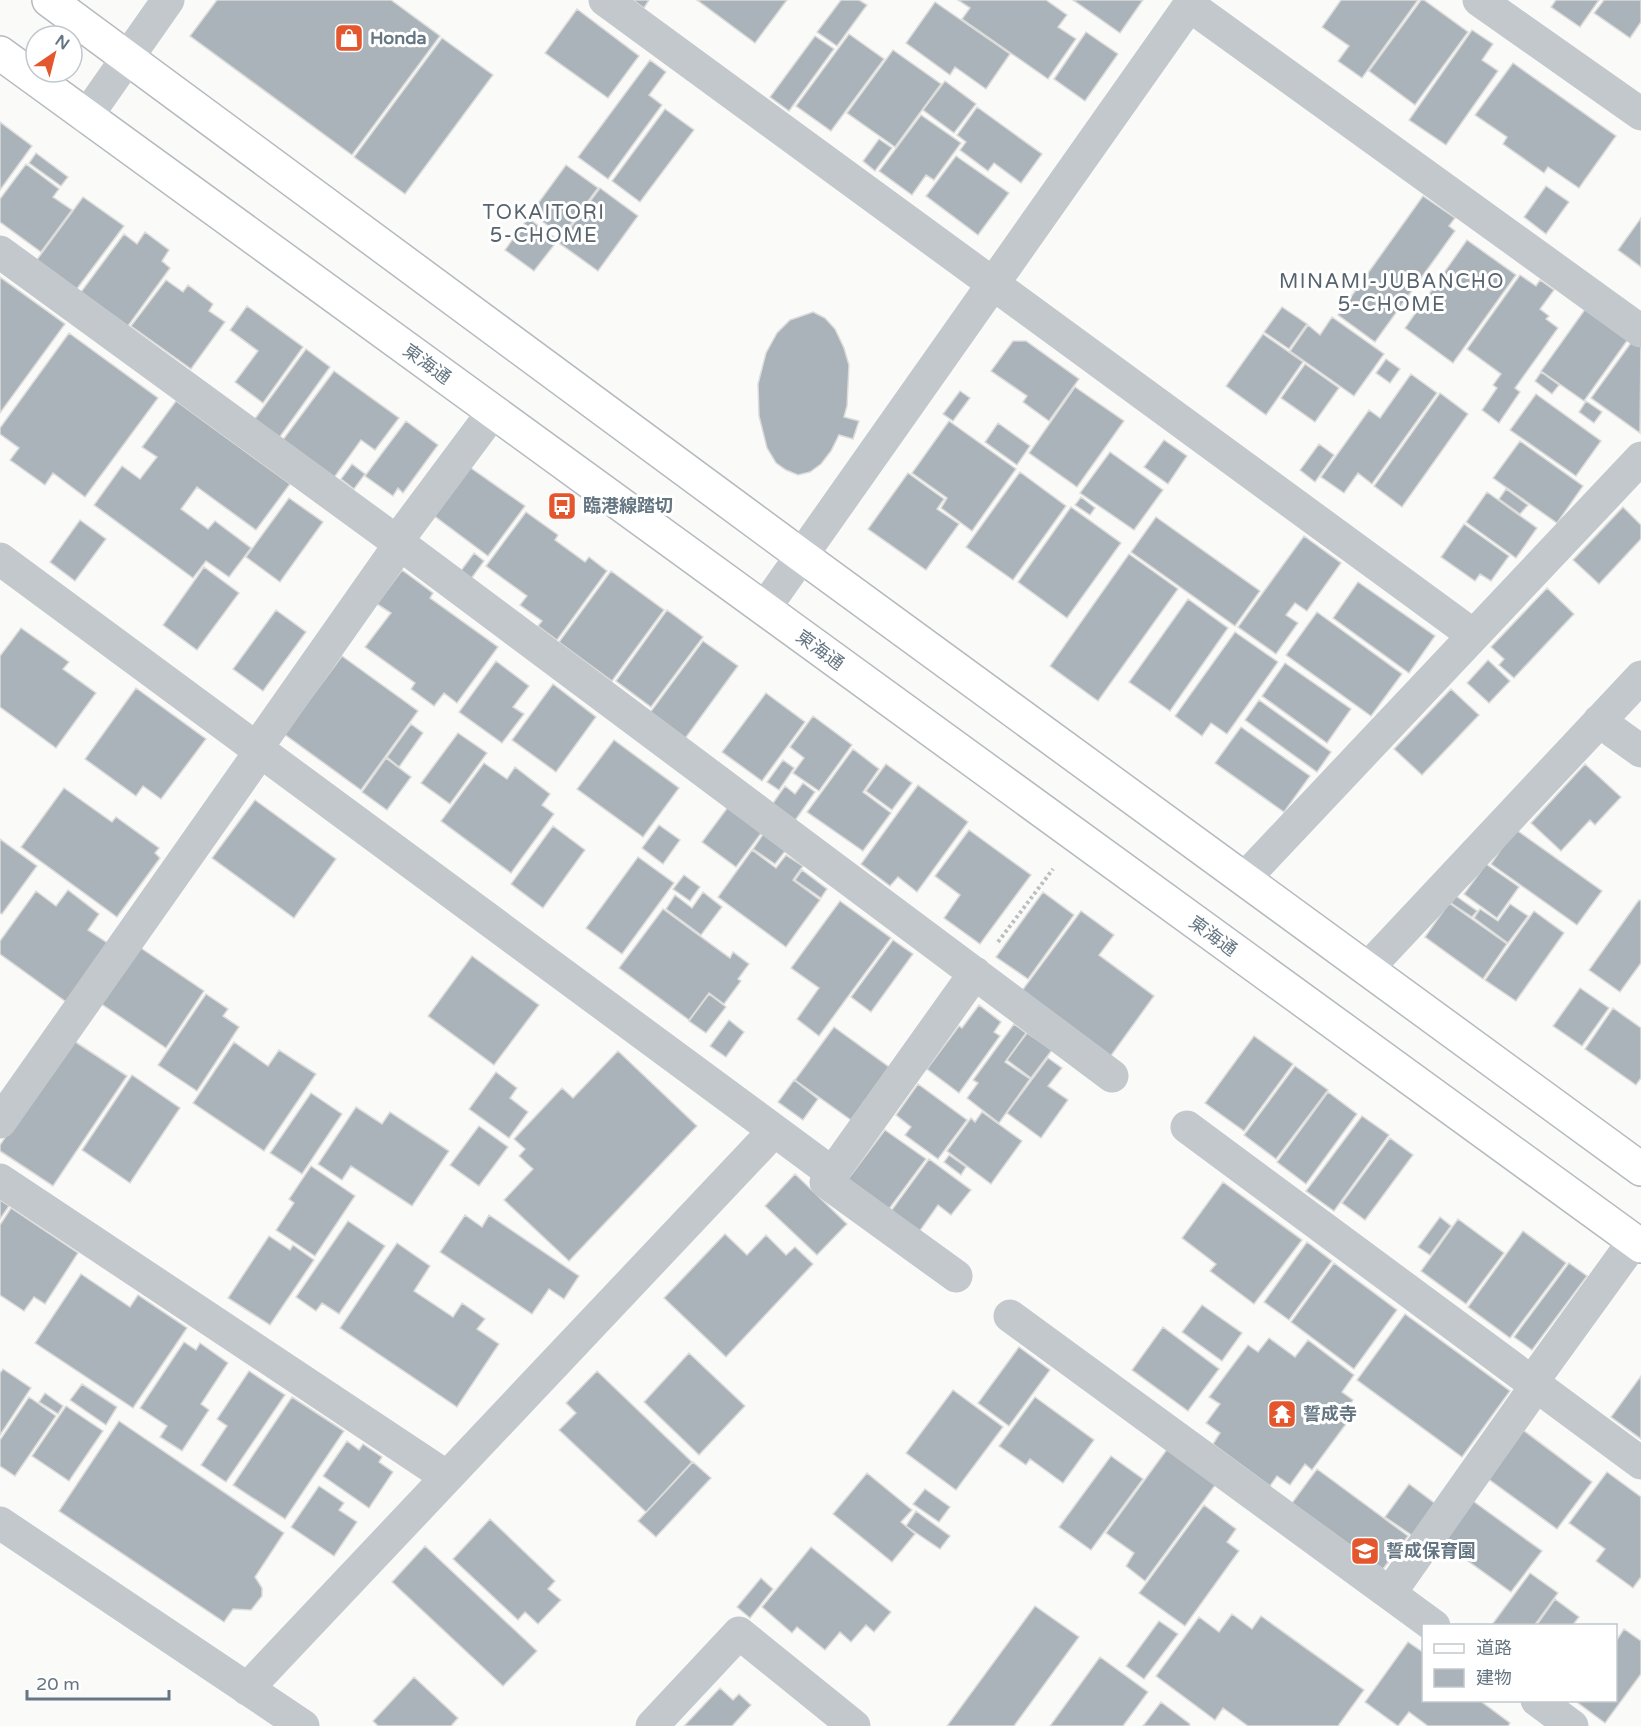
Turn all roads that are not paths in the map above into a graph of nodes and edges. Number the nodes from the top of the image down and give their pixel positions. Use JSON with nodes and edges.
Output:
{"nodes":[{"id":1,"x":49,"y":0,"type":"edge"},
{"id":2,"x":168,"y":0,"type":"edge"},
{"id":3,"x":605,"y":0,"type":"edge"},
{"id":4,"x":1479,"y":0,"type":"edge"},
{"id":5,"x":1191,"y":3,"type":"edge"},
{"id":6,"x":0,"y":53,"type":"edge"},
{"id":7,"x":128,"y":58,"type":"junction"},
{"id":8,"x":1641,"y":114,"type":"edge"},
{"id":9,"x":86,"y":117,"type":"junction"},
{"id":10,"x":0,"y":252,"type":"edge"},
{"id":11,"x":993,"y":283,"type":"junction"},
{"id":12,"x":1641,"y":331,"type":"edge"},
{"id":13,"x":494,"y":412,"type":"junction"},
{"id":14,"x":1641,"y":458,"type":"edge"},
{"id":15,"x":398,"y":543,"type":"junction"},
{"id":16,"x":802,"y":556,"type":"junction"},
{"id":17,"x":0,"y":559,"type":"edge"},
{"id":18,"x":764,"y":609,"type":"junction"},
{"id":19,"x":1473,"y":635,"type":"junction"},
{"id":20,"x":1641,"y":677,"type":"edge"},
{"id":21,"x":1599,"y":721,"type":"junction"},
{"id":22,"x":258,"y":750,"type":"junction"},
{"id":23,"x":1641,"y":751,"type":"edge"},
{"id":24,"x":1244,"y":879,"type":"junction"},
{"id":25,"x":1367,"y":969,"type":"junction"},
{"id":26,"x":975,"y":973,"type":"junction"},
{"id":27,"x":1112,"y":1076,"type":"dead end"},
{"id":28,"x":0,"y":1122,"type":"edge"},
{"id":29,"x":1187,"y":1127,"type":"dead end"},
{"id":30,"x":774,"y":1131,"type":"junction"},
{"id":31,"x":1641,"y":1169,"type":"edge"},
{"id":32,"x":829,"y":1177,"type":"junction"},
{"id":33,"x":0,"y":1180,"type":"edge"},
{"id":34,"x":1637,"y":1244,"type":"edge"},
{"id":35,"x":956,"y":1276,"type":"dead end"},
{"id":36,"x":1010,"y":1316,"type":"dead end"},
{"id":37,"x":1534,"y":1384,"type":"junction"},
{"id":38,"x":1641,"y":1463,"type":"edge"},
{"id":39,"x":447,"y":1477,"type":"junction"},
{"id":40,"x":0,"y":1523,"type":"edge"},
{"id":41,"x":1390,"y":1593,"type":"junction"},
{"id":42,"x":1431,"y":1624,"type":"edge"},
{"id":43,"x":247,"y":1689,"type":"junction"},
{"id":44,"x":303,"y":1726,"type":"edge"},
{"id":45,"x":652,"y":1726,"type":"edge"},
{"id":46,"x":854,"y":1726,"type":"edge"}],
"edges":[{"from":1,"to":7,"type":"main road"},
{"from":2,"to":7,"type":"street"},
{"from":3,"to":11,"type":"street"},
{"from":4,"to":8,"type":"street"},
{"from":5,"to":11,"type":"street"},
{"from":5,"to":12,"type":"street"},
{"from":6,"to":9,"type":"main road","name":"東海通"},
{"from":7,"to":9,"type":"street"},
{"from":7,"to":16,"type":"main road"},
{"from":9,"to":13,"type":"main road","name":"東海通"},
{"from":10,"to":15,"type":"street"},
{"from":11,"to":16,"type":"street"},
{"from":11,"to":19,"type":"street"},
{"from":13,"to":15,"type":"street"},
{"from":13,"to":18,"type":"main road","name":"東海通"},
{"from":14,"to":19,"type":"street"},
{"from":15,"to":22,"type":"street"},
{"from":15,"to":26,"type":"street"},
{"from":16,"to":18,"type":"street"},
{"from":16,"to":24,"type":"main road"},
{"from":17,"to":22,"type":"street"},
{"from":18,"to":34,"type":"main road","name":"東海通"},
{"from":19,"to":24,"type":"street"},
{"from":20,"to":21,"type":"street"},
{"from":21,"to":23,"type":"street"},
{"from":21,"to":25,"type":"street"},
{"from":22,"to":28,"type":"street"},
{"from":22,"to":30,"type":"street"},
{"from":24,"to":25,"type":"main road"},
{"from":25,"to":31,"type":"main road"},
{"from":26,"to":27,"type":"street"},
{"from":26,"to":32,"type":"street"},
{"from":29,"to":37,"type":"street"},
{"from":30,"to":32,"type":"street"},
{"from":30,"to":39,"type":"street"},
{"from":32,"to":35,"type":"street"},
{"from":33,"to":39,"type":"street"},
{"from":34,"to":37,"type":"street"},
{"from":36,"to":41,"type":"street"},
{"from":37,"to":38,"type":"street"},
{"from":37,"to":41,"type":"street"},
{"from":39,"to":43,"type":"street"},
{"from":40,"to":43,"type":"street"},
{"from":41,"to":42,"type":"street"},
{"from":43,"to":44,"type":"street"},
{"from":45,"to":46,"type":"street"}]}
